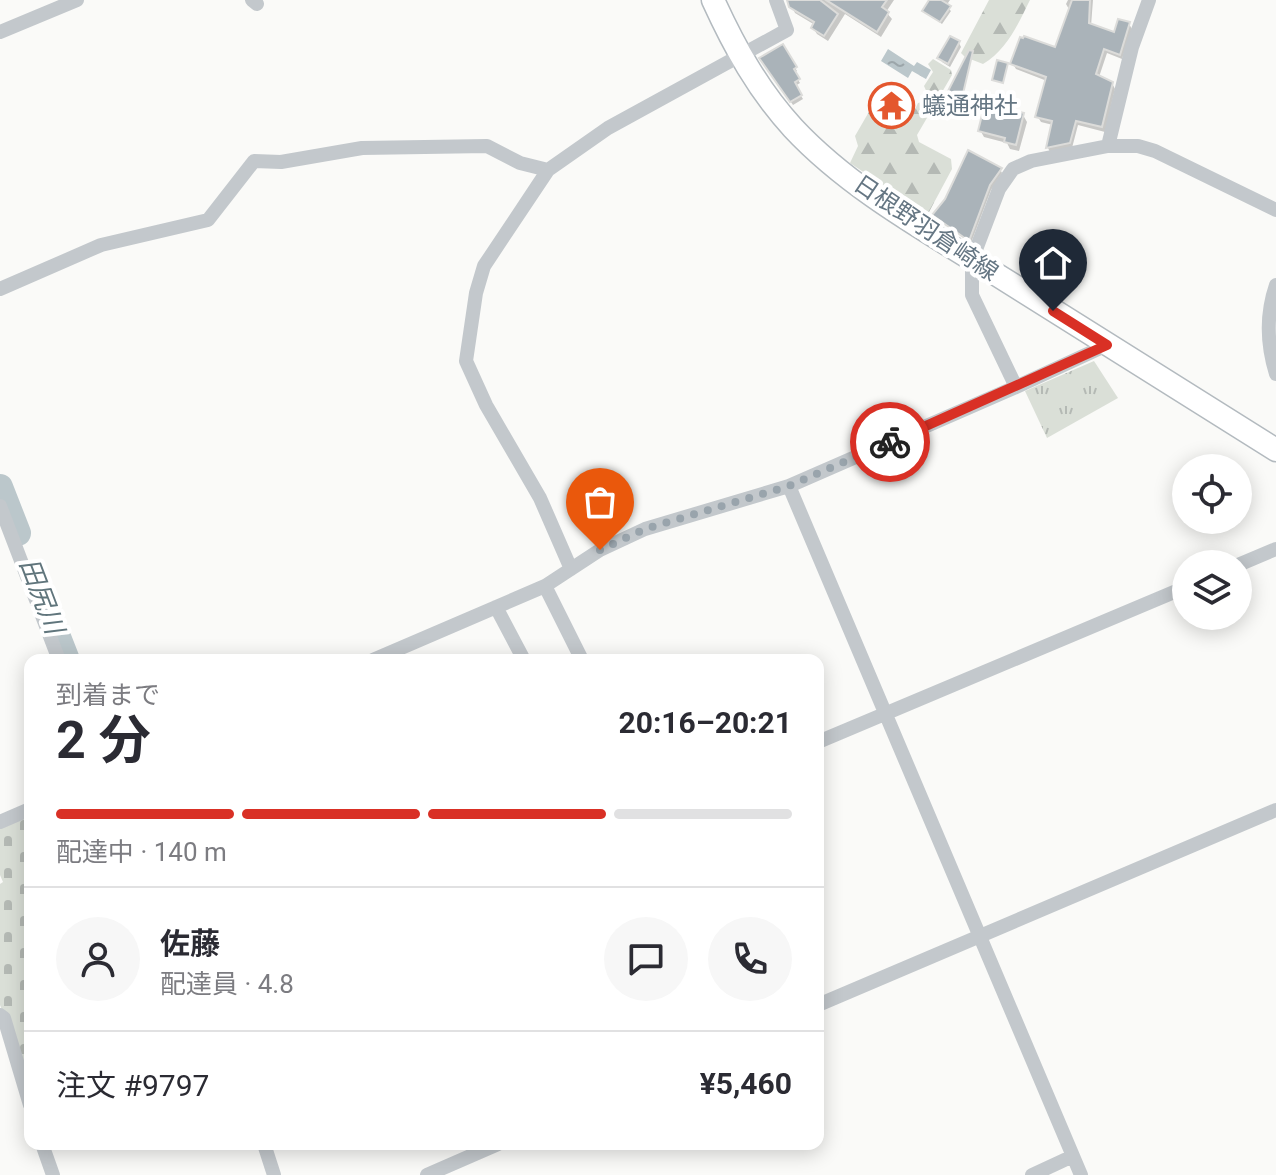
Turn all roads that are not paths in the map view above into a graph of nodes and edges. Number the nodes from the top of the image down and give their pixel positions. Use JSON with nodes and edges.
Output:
{"nodes":[{"id":1,"x":77,"y":0,"type":"edge"},
{"id":2,"x":713,"y":0,"type":"edge"},
{"id":3,"x":776,"y":0,"type":"edge"},
{"id":4,"x":1149,"y":0,"type":"edge"},
{"id":5,"x":0,"y":32,"type":"edge"},
{"id":6,"x":740,"y":56,"type":"junction"},
{"id":7,"x":1108,"y":146,"type":"junction"},
{"id":8,"x":548,"y":170,"type":"junction"},
{"id":9,"x":1276,"y":210,"type":"edge"},
{"id":10,"x":972,"y":260,"type":"junction"},
{"id":11,"x":1276,"y":285,"type":"edge"},
{"id":12,"x":0,"y":289,"type":"edge"},
{"id":13,"x":1107,"y":345,"type":"junction"},
{"id":14,"x":1276,"y":374,"type":"edge"},
{"id":15,"x":1016,"y":387,"type":"junction"},
{"id":16,"x":1276,"y":450,"type":"edge"},
{"id":17,"x":789,"y":486,"type":"junction"},
{"id":18,"x":0,"y":506,"type":"edge"},
{"id":19,"x":1276,"y":549,"type":"edge"},
{"id":20,"x":1252,"y":559,"type":"edge"},
{"id":21,"x":571,"y":569,"type":"junction"},
{"id":22,"x":545,"y":586,"type":"junction"},
{"id":23,"x":1172,"y":593,"type":"edge"},
{"id":24,"x":496,"y":607,"type":"junction"},
{"id":25,"x":57,"y":654,"type":"edge"},
{"id":26,"x":387,"y":654,"type":"edge"},
{"id":27,"x":521,"y":654,"type":"edge"},
{"id":28,"x":579,"y":654,"type":"edge"},
{"id":29,"x":886,"y":714,"type":"junction"},
{"id":30,"x":824,"y":740,"type":"edge"},
{"id":31,"x":1276,"y":810,"type":"edge"},
{"id":32,"x":24,"y":812,"type":"edge"},
{"id":33,"x":0,"y":822,"type":"edge"},
{"id":34,"x":980,"y":936,"type":"junction"},
{"id":35,"x":824,"y":1002,"type":"edge"},
{"id":36,"x":0,"y":1015,"type":"edge"},
{"id":37,"x":24,"y":1085,"type":"edge"},
{"id":38,"x":44,"y":1150,"type":"edge"},
{"id":39,"x":266,"y":1150,"type":"edge"},
{"id":40,"x":484,"y":1150,"type":"edge"},
{"id":41,"x":1073,"y":1156,"type":"junction"},
{"id":42,"x":53,"y":1175,"type":"edge"},
{"id":43,"x":274,"y":1175,"type":"edge"},
{"id":44,"x":427,"y":1175,"type":"edge"},
{"id":45,"x":1032,"y":1175,"type":"edge"},
{"id":46,"x":1081,"y":1175,"type":"edge"}],
"edges":[{"from":1,"to":5,"type":"street"},
{"from":2,"to":6,"type":"main road","name":"日根野羽倉崎線"},
{"from":3,"to":6,"type":"street"},
{"from":4,"to":7,"type":"street"},
{"from":6,"to":8,"type":"street"},
{"from":6,"to":10,"type":"main road","name":"日根野羽倉崎線"},
{"from":7,"to":9,"type":"street"},
{"from":7,"to":10,"type":"street"},
{"from":8,"to":12,"type":"street"},
{"from":8,"to":21,"type":"street"},
{"from":10,"to":13,"type":"main road","name":"日根野羽倉崎線"},
{"from":10,"to":15,"type":"street"},
{"from":11,"to":14,"type":"street"},
{"from":13,"to":15,"type":"street"},
{"from":13,"to":16,"type":"main road","name":"日根野羽倉崎線"},
{"from":15,"to":17,"type":"street"},
{"from":17,"to":21,"type":"street"},
{"from":17,"to":29,"type":"street"},
{"from":18,"to":25,"type":"street"},
{"from":19,"to":20,"type":"street"},
{"from":21,"to":22,"type":"street"},
{"from":22,"to":24,"type":"street"},
{"from":22,"to":28,"type":"street"},
{"from":23,"to":29,"type":"street"},
{"from":24,"to":26,"type":"street"},
{"from":24,"to":27,"type":"street"},
{"from":29,"to":30,"type":"street"},
{"from":29,"to":34,"type":"street"},
{"from":31,"to":34,"type":"street"},
{"from":32,"to":33,"type":"street"},
{"from":34,"to":35,"type":"street"},
{"from":34,"to":41,"type":"street"},
{"from":36,"to":37,"type":"street"},
{"from":38,"to":42,"type":"street"},
{"from":39,"to":43,"type":"street"},
{"from":40,"to":44,"type":"street"},
{"from":41,"to":45,"type":"street"},
{"from":41,"to":46,"type":"street"}]}
